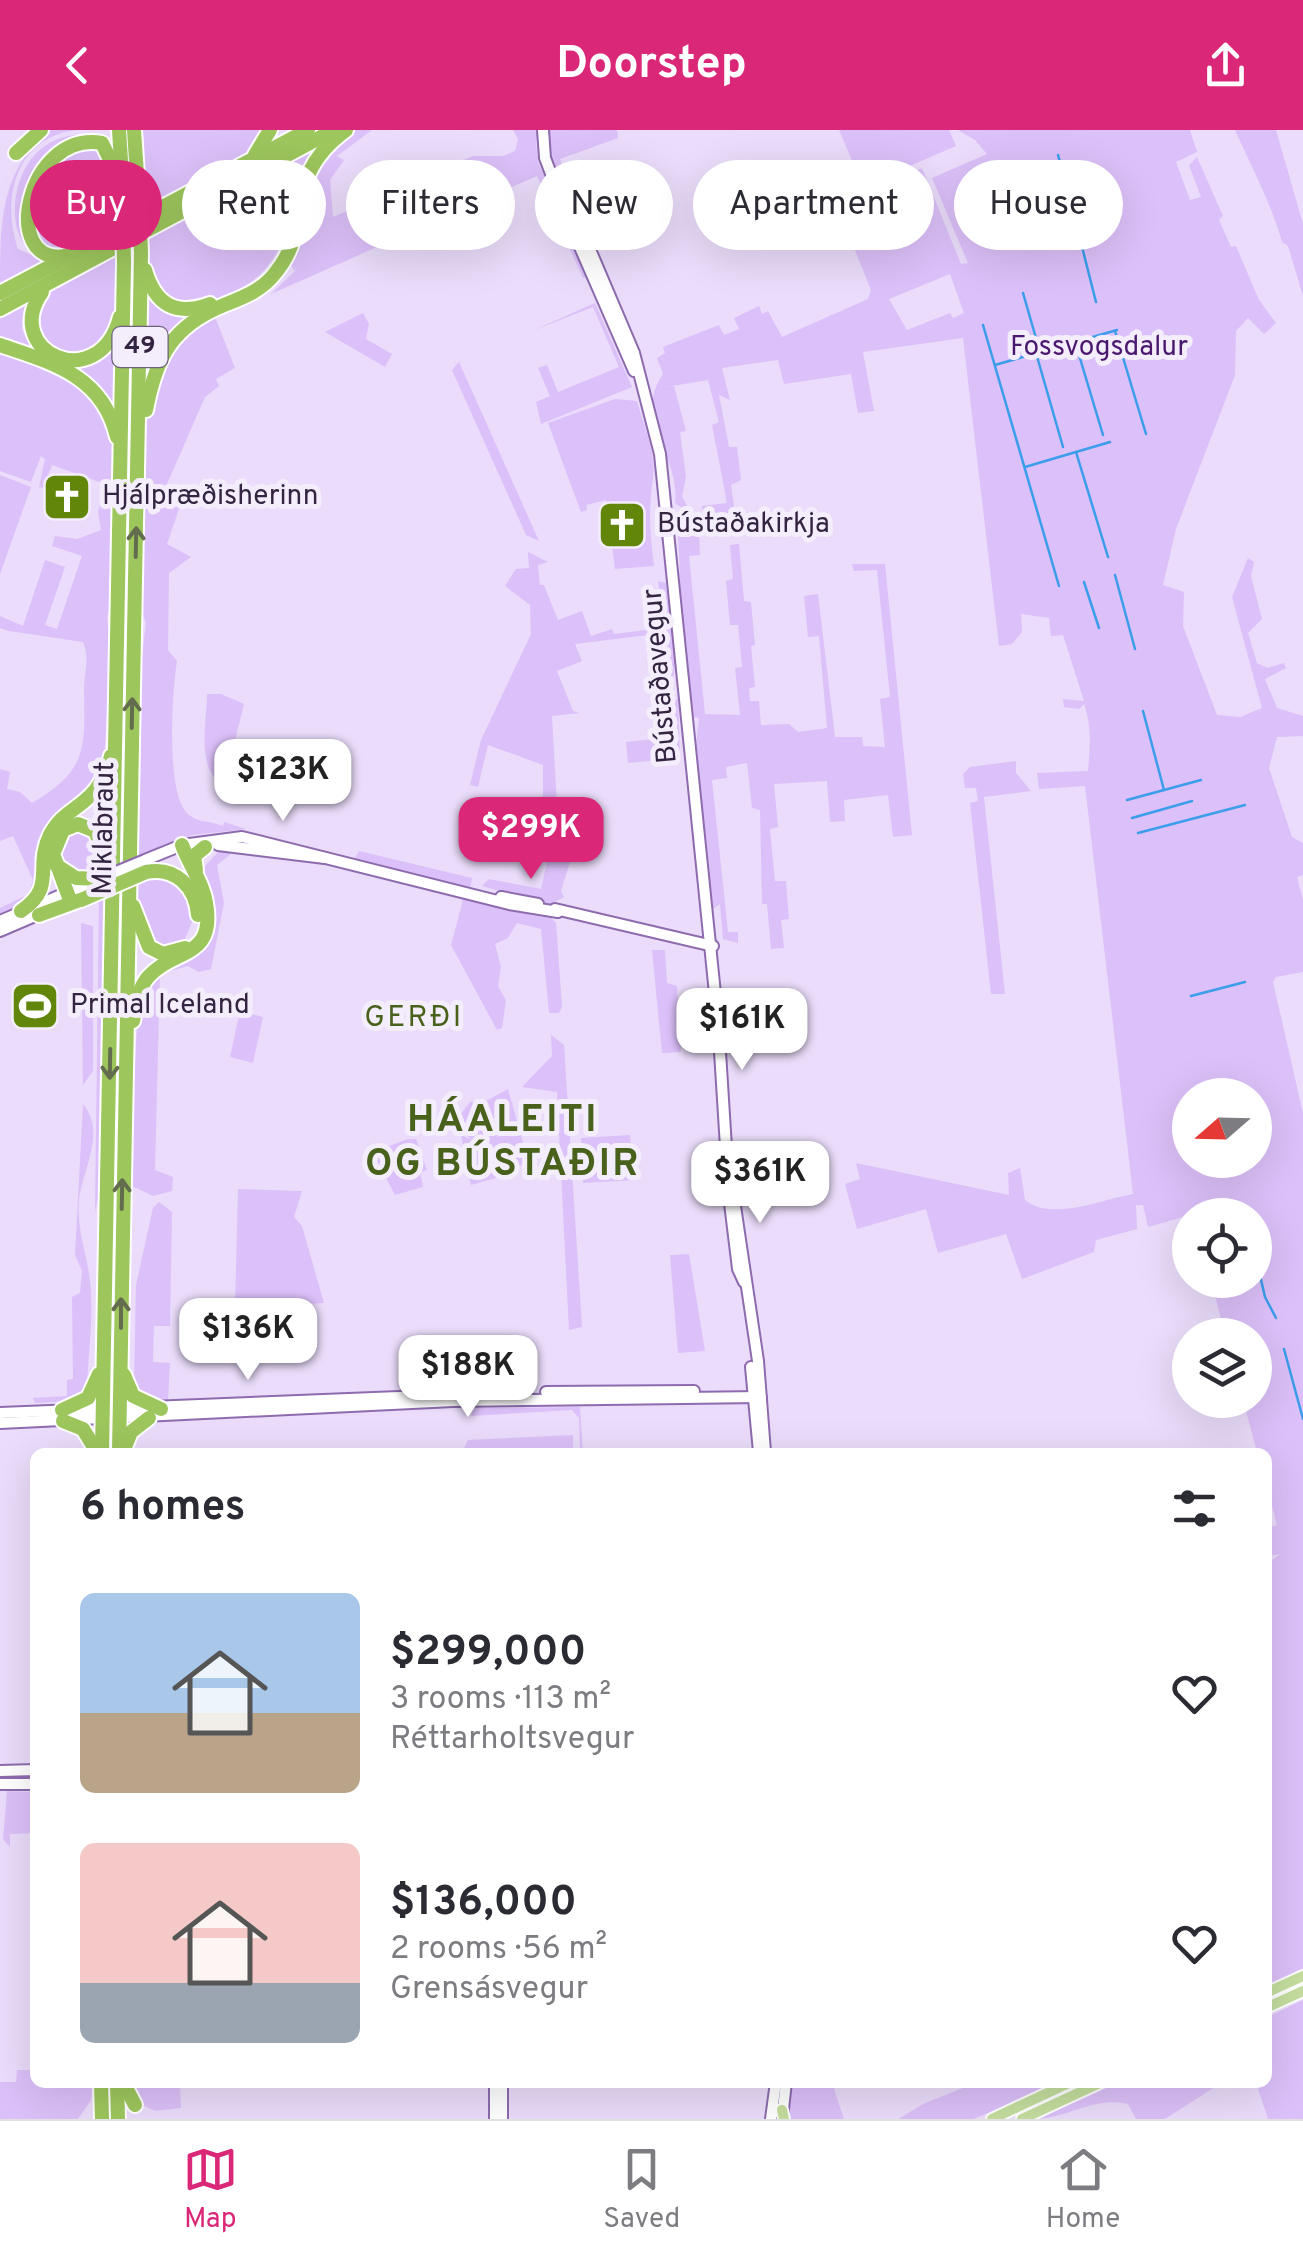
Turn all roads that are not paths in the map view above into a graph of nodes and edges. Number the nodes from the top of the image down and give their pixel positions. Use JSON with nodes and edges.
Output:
{"nodes":[{"id":1,"x":41,"y":130,"type":"edge"},
{"id":2,"x":131,"y":130,"type":"edge"},
{"id":3,"x":270,"y":130,"type":"edge"},
{"id":4,"x":308,"y":130,"type":"edge"},
{"id":5,"x":334,"y":130,"type":"edge"},
{"id":6,"x":346,"y":130,"type":"edge"},
{"id":7,"x":544,"y":133,"type":"edge"},
{"id":8,"x":111,"y":160,"type":"edge"},
{"id":9,"x":128,"y":160,"type":"edge"},
{"id":10,"x":249,"y":160,"type":"edge"},
{"id":11,"x":254,"y":160,"type":"edge"},
{"id":12,"x":280,"y":160,"type":"edge"},
{"id":13,"x":182,"y":199,"type":"edge"},
{"id":14,"x":182,"y":214,"type":"edge"},
{"id":15,"x":15,"y":241,"type":"dead end"},
{"id":16,"x":124,"y":250,"type":"edge"},
{"id":17,"x":280,"y":250,"type":"edge"},
{"id":18,"x":140,"y":254,"type":"junction"},
{"id":19,"x":76,"y":255,"type":"junction"},
{"id":20,"x":49,"y":285,"type":"junction"},
{"id":21,"x":0,"y":293,"type":"edge"},
{"id":22,"x":125,"y":297,"type":"junction"},
{"id":23,"x":0,"y":308,"type":"edge"},
{"id":24,"x":0,"y":345,"type":"edge"},
{"id":25,"x":138,"y":440,"type":"junction"},
{"id":26,"x":122,"y":470,"type":"junction"},
{"id":27,"x":117,"y":731,"type":"junction"},
{"id":28,"x":205,"y":846,"type":"junction"},
{"id":29,"x":46,"y":849,"type":"junction"},
{"id":30,"x":179,"y":849,"type":"junction"},
{"id":31,"x":327,"y":858,"type":"junction"},
{"id":32,"x":145,"y":866,"type":"junction"},
{"id":33,"x":99,"y":879,"type":"joint"},
{"id":34,"x":198,"y":881,"type":"junction"},
{"id":35,"x":128,"y":882,"type":"junction"},
{"id":36,"x":72,"y":894,"type":"junction"},
{"id":37,"x":113,"y":896,"type":"junction"},
{"id":38,"x":198,"y":903,"type":"junction"},
{"id":39,"x":21,"y":912,"type":"junction"},
{"id":40,"x":38,"y":915,"type":"joint"},
{"id":41,"x":0,"y":920,"type":"edge"},
{"id":42,"x":0,"y":931,"type":"edge"},
{"id":43,"x":711,"y":946,"type":"junction"},
{"id":44,"x":125,"y":1061,"type":"junction"},
{"id":45,"x":104,"y":1349,"type":"junction"},
{"id":46,"x":122,"y":1366,"type":"junction"},
{"id":47,"x":757,"y":1394,"type":"junction"},
{"id":48,"x":0,"y":1413,"type":"edge"},
{"id":49,"x":155,"y":1414,"type":"junction"},
{"id":50,"x":103,"y":1415,"type":"junction"},
{"id":51,"x":120,"y":1415,"type":"junction"},
{"id":52,"x":62,"y":1416,"type":"junction"},
{"id":53,"x":0,"y":1423,"type":"edge"},
{"id":54,"x":96,"y":1448,"type":"edge"},
{"id":55,"x":99,"y":1448,"type":"edge"},
{"id":56,"x":121,"y":1448,"type":"edge"},
{"id":57,"x":123,"y":1448,"type":"edge"},
{"id":58,"x":762,"y":1448,"type":"edge"},
{"id":59,"x":30,"y":1770,"type":"edge"},
{"id":60,"x":0,"y":1771,"type":"edge"},
{"id":61,"x":0,"y":1784,"type":"edge"},
{"id":62,"x":30,"y":1784,"type":"edge"},
{"id":63,"x":1303,"y":1976,"type":"edge"},
{"id":64,"x":1272,"y":1990,"type":"edge"},
{"id":65,"x":1303,"y":1991,"type":"edge"},
{"id":66,"x":1272,"y":2005,"type":"edge"},
{"id":67,"x":97,"y":2088,"type":"edge"},
{"id":68,"x":120,"y":2088,"type":"edge"},
{"id":69,"x":124,"y":2088,"type":"edge"},
{"id":70,"x":498,"y":2088,"type":"edge"},
{"id":71,"x":775,"y":2088,"type":"edge"},
{"id":72,"x":785,"y":2088,"type":"edge"},
{"id":73,"x":1061,"y":2088,"type":"edge"},
{"id":74,"x":1086,"y":2088,"type":"edge"},
{"id":75,"x":135,"y":2105,"type":"dead end"},
{"id":76,"x":1020,"y":2113,"type":"edge"},
{"id":77,"x":783,"y":2116,"type":"edge"},
{"id":78,"x":102,"y":2119,"type":"edge"},
{"id":79,"x":118,"y":2119,"type":"edge"},
{"id":80,"x":498,"y":2119,"type":"edge"},
{"id":81,"x":771,"y":2119,"type":"edge"},
{"id":82,"x":982,"y":2119,"type":"edge"},
{"id":83,"x":992,"y":2119,"type":"edge"}],
"edges":[{"from":1,"to":8,"type":"highway"},
{"from":2,"to":9,"type":"highway","number":"49"},
{"from":2,"to":18,"type":"highway","name":"Miklabraut","number":"49","bridge":true},
{"from":3,"to":10,"type":"highway"},
{"from":4,"to":11,"type":"highway"},
{"from":5,"to":12,"type":"highway"},
{"from":6,"to":25,"type":"highway"},
{"from":7,"to":43,"type":"main road","name":"Bústaðavegur"},
{"from":13,"to":19,"type":"highway"},
{"from":14,"to":20,"type":"highway"},
{"from":15,"to":19,"type":"highway"},
{"from":16,"to":22,"type":"highway","name":"Miklabraut","number":"49","bridge":true},
{"from":17,"to":18,"type":"highway"},
{"from":18,"to":25,"type":"highway","name":"Miklabraut","number":"49"},
{"from":19,"to":21,"type":"highway"},
{"from":20,"to":22,"type":"highway"},
{"from":20,"to":23,"type":"highway"},
{"from":22,"to":26,"type":"highway","name":"Miklabraut","number":"49"},
{"from":24,"to":26,"type":"highway"},
{"from":35,"to":25,"type":"highway","name":"Miklabraut","number":"49","one_way":true},
{"from":26,"to":27,"type":"highway","name":"Miklabraut","number":"49"},
{"from":27,"to":29,"type":"highway"},
{"from":27,"to":37,"type":"highway","name":"Miklabraut","number":"49"},
{"from":28,"to":30,"type":"main road"},
{"from":28,"to":31,"type":"main road"},
{"from":28,"to":34,"type":"highway"},
{"from":29,"to":36,"type":"highway"},
{"from":29,"to":39,"type":"highway"},
{"from":30,"to":31,"type":"main road"},
{"from":30,"to":32,"type":"main road"},
{"from":30,"to":34,"type":"highway"},
{"from":30,"to":38,"type":"highway"},
{"from":31,"to":43,"type":"main road"},
{"from":32,"to":33,"type":"main road","bridge":true},
{"from":32,"to":36,"type":"highway","bridge":true},
{"from":32,"to":38,"type":"highway"},
{"from":33,"to":36,"type":"highway"},
{"from":34,"to":44,"type":"highway"},
{"from":35,"to":38,"type":"highway"},
{"from":35,"to":44,"type":"highway","name":"Miklabraut","number":"49"},
{"from":36,"to":37,"type":"highway"},
{"from":36,"to":39,"type":"main road"},
{"from":36,"to":40,"type":"highway"},
{"from":37,"to":45,"type":"highway","name":"Miklabraut","number":"49","one_way":true},
{"from":39,"to":41,"type":"main road"},
{"from":40,"to":42,"type":"main road"},
{"from":43,"to":47,"type":"main road","name":"Bústaðavegur"},
{"from":46,"to":44,"type":"highway","name":"Miklabraut","number":"49","one_way":true},
{"from":45,"to":50,"type":"highway","name":"Miklabraut","number":"49"},
{"from":45,"to":52,"type":"highway"},
{"from":46,"to":49,"type":"highway"},
{"from":46,"to":51,"type":"highway","name":"Miklabraut","number":"49"},
{"from":47,"to":49,"type":"main road"},
{"from":47,"to":58,"type":"main road","name":"Bústaðavegur"},
{"from":48,"to":52,"type":"main road"},
{"from":49,"to":51,"type":"main road"},
{"from":49,"to":57,"type":"highway"},
{"from":50,"to":51,"type":"main road"},
{"from":50,"to":52,"type":"main road"},
{"from":50,"to":55,"type":"highway","name":"Miklabraut","number":"49"},
{"from":51,"to":56,"type":"highway","name":"Miklabraut","number":"49"},
{"from":52,"to":53,"type":"main road"},
{"from":52,"to":54,"type":"highway"},
{"from":59,"to":60,"type":"main road"},
{"from":61,"to":62,"type":"main road"},
{"from":63,"to":64,"type":"main road"},
{"from":65,"to":66,"type":"main road"},
{"from":67,"to":78,"type":"highway"},
{"from":68,"to":79,"type":"highway"},
{"from":69,"to":75,"type":"highway"},
{"from":70,"to":80,"type":"main road"},
{"from":71,"to":81,"type":"main road"},
{"from":72,"to":77,"type":"main road"},
{"from":73,"to":76,"type":"main road"},
{"from":74,"to":76,"type":"main road"},
{"from":76,"to":82,"type":"main road"},
{"from":76,"to":83,"type":"main road"}]}
